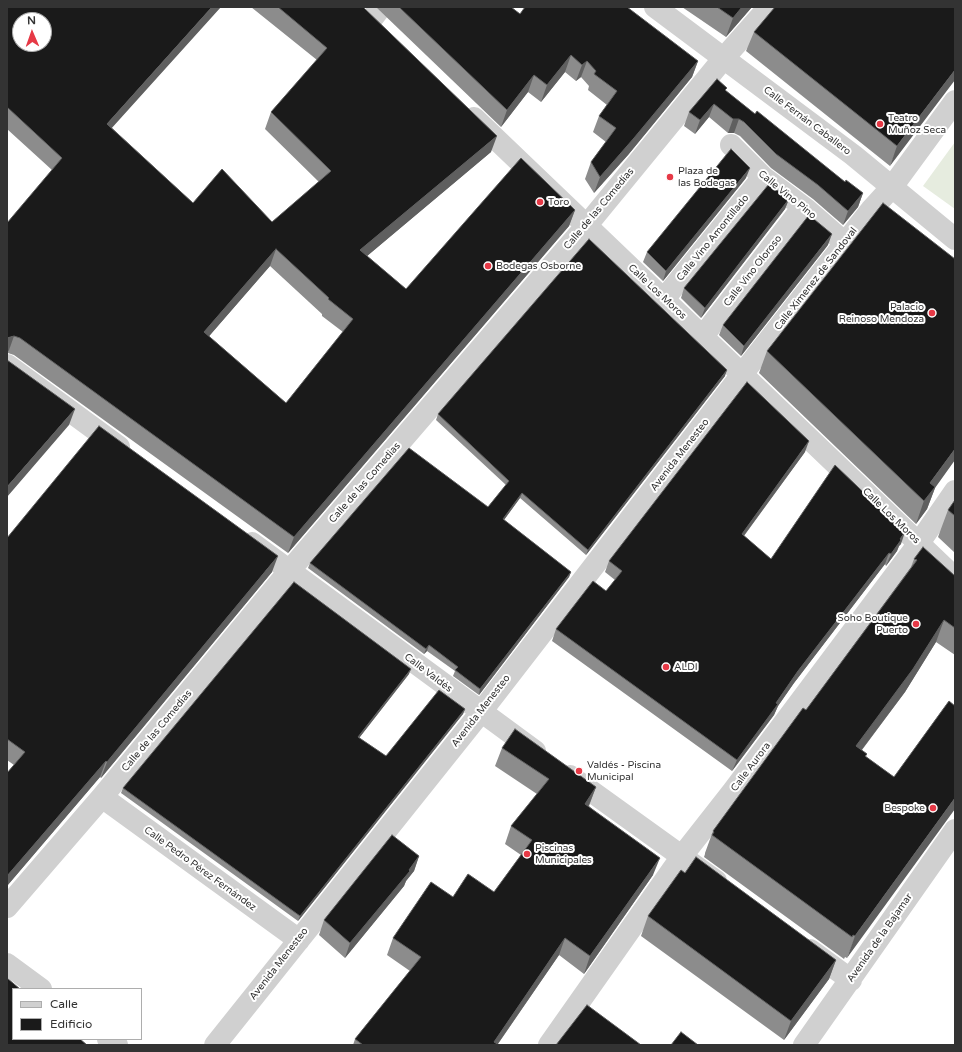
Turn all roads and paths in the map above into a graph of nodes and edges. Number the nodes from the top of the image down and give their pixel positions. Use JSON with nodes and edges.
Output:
{"nodes":[{"id":1,"x":655,"y":7,"type":"edge"},
{"id":2,"x":769,"y":7,"type":"edge"},
{"id":3,"x":370,"y":11,"type":"edge"},
{"id":4,"x":388,"y":36,"type":"edge"},
{"id":5,"x":723,"y":59,"type":"junction"},
{"id":6,"x":955,"y":100,"type":"edge"},
{"id":7,"x":462,"y":106,"type":"edge"},
{"id":8,"x":731,"y":145,"type":"dead end"},
{"id":9,"x":763,"y":177,"type":"junction"},
{"id":10,"x":892,"y":187,"type":"junction"},
{"id":11,"x":803,"y":207,"type":"junction"},
{"id":12,"x":587,"y":226,"type":"junction"},
{"id":13,"x":955,"y":239,"type":"edge"},
{"id":14,"x":845,"y":243,"type":"junction"},
{"id":15,"x":664,"y":299,"type":"junction"},
{"id":16,"x":703,"y":336,"type":"junction"},
{"id":17,"x":7,"y":365,"type":"edge"},
{"id":18,"x":743,"y":373,"type":"junction"},
{"id":19,"x":137,"y":460,"type":"edge"},
{"id":20,"x":955,"y":491,"type":"edge"},
{"id":21,"x":239,"y":533,"type":"edge"},
{"id":22,"x":919,"y":543,"type":"junction"},
{"id":23,"x":290,"y":570,"type":"junction"},
{"id":24,"x":955,"y":578,"type":"edge"},
{"id":25,"x":481,"y":712,"type":"junction"},
{"id":26,"x":102,"y":797,"type":"junction"},
{"id":27,"x":955,"y":830,"type":"edge"},
{"id":28,"x":682,"y":856,"type":"junction"},
{"id":29,"x":732,"y":893,"type":"edge"},
{"id":30,"x":7,"y":907,"type":"edge"},
{"id":31,"x":794,"y":939,"type":"edge"},
{"id":32,"x":299,"y":940,"type":"junction"},
{"id":33,"x":7,"y":964,"type":"edge"},
{"id":34,"x":851,"y":980,"type":"junction"},
{"id":35,"x":40,"y":988,"type":"edge"},
{"id":36,"x":215,"y":1045,"type":"edge"},
{"id":37,"x":549,"y":1045,"type":"edge"},
{"id":38,"x":804,"y":1045,"type":"edge"}],
"edges":[{"from":1,"to":5,"type":"street","name":"Calle Fernán Caballero"},
{"from":2,"to":5,"type":"street","name":"Calle de las Comedias"},
{"from":3,"to":4,"type":"street"},
{"from":5,"to":10,"type":"street","name":"Calle Fernán Caballero"},
{"from":5,"to":12,"type":"street","name":"Calle de las Comedias"},
{"from":6,"to":10,"type":"street","name":"Calle Ximenez de Sandoval"},
{"from":7,"to":12,"type":"street","name":"Calle Los Moros"},
{"from":8,"to":9,"type":"street","name":"Calle Vino Pino"},
{"from":9,"to":11,"type":"street","name":"Calle Vino Pino"},
{"from":9,"to":15,"type":"street","name":"Calle Vino Amontillado"},
{"from":10,"to":13,"type":"street","name":"Calle Fernán Caballero"},
{"from":10,"to":14,"type":"street","name":"Calle Ximenez de Sandoval"},
{"from":11,"to":14,"type":"street","name":"Calle Vino Pino"},
{"from":11,"to":16,"type":"street","name":"Calle Vino Oloroso"},
{"from":12,"to":15,"type":"street","name":"Calle Los Moros"},
{"from":12,"to":23,"type":"street","name":"Calle de las Comedias"},
{"from":14,"to":18,"type":"street","name":"Calle Ximenez de Sandoval"},
{"from":15,"to":16,"type":"street","name":"Calle Los Moros"},
{"from":16,"to":18,"type":"street","name":"Calle Los Moros"},
{"from":17,"to":19,"type":"street"},
{"from":18,"to":22,"type":"street","name":"Calle Los Moros"},
{"from":18,"to":25,"type":"street","name":"Avenida Menesteo"},
{"from":20,"to":22,"type":"street","name":"Calle Aurora"},
{"from":21,"to":23,"type":"street","name":"Calle Valdés"},
{"from":22,"to":24,"type":"street","name":"Calle Los Moros"},
{"from":22,"to":28,"type":"street","name":"Calle Aurora"},
{"from":23,"to":25,"type":"street","name":"Calle Valdés"},
{"from":23,"to":26,"type":"street","name":"Calle de las Comedias"},
{"from":25,"to":28,"type":"street","name":"Calle Valdés"},
{"from":25,"to":32,"type":"street","name":"Avenida Menesteo"},
{"from":26,"to":30,"type":"street","name":"Calle de las Comedias"},
{"from":26,"to":32,"type":"street","name":"Calle Pedro Pérez Fernández"},
{"from":27,"to":34,"type":"street","name":"Avenida de la Bajamar"},
{"from":28,"to":29,"type":"street","name":"Calle Valdés"},
{"from":28,"to":37,"type":"street","name":"Calle Aurora"},
{"from":31,"to":34,"type":"street"},
{"from":32,"to":36,"type":"street","name":"Avenida Menesteo"},
{"from":33,"to":35,"type":"street"},
{"from":34,"to":38,"type":"street","name":"Avenida de la Bajamar"}]}
